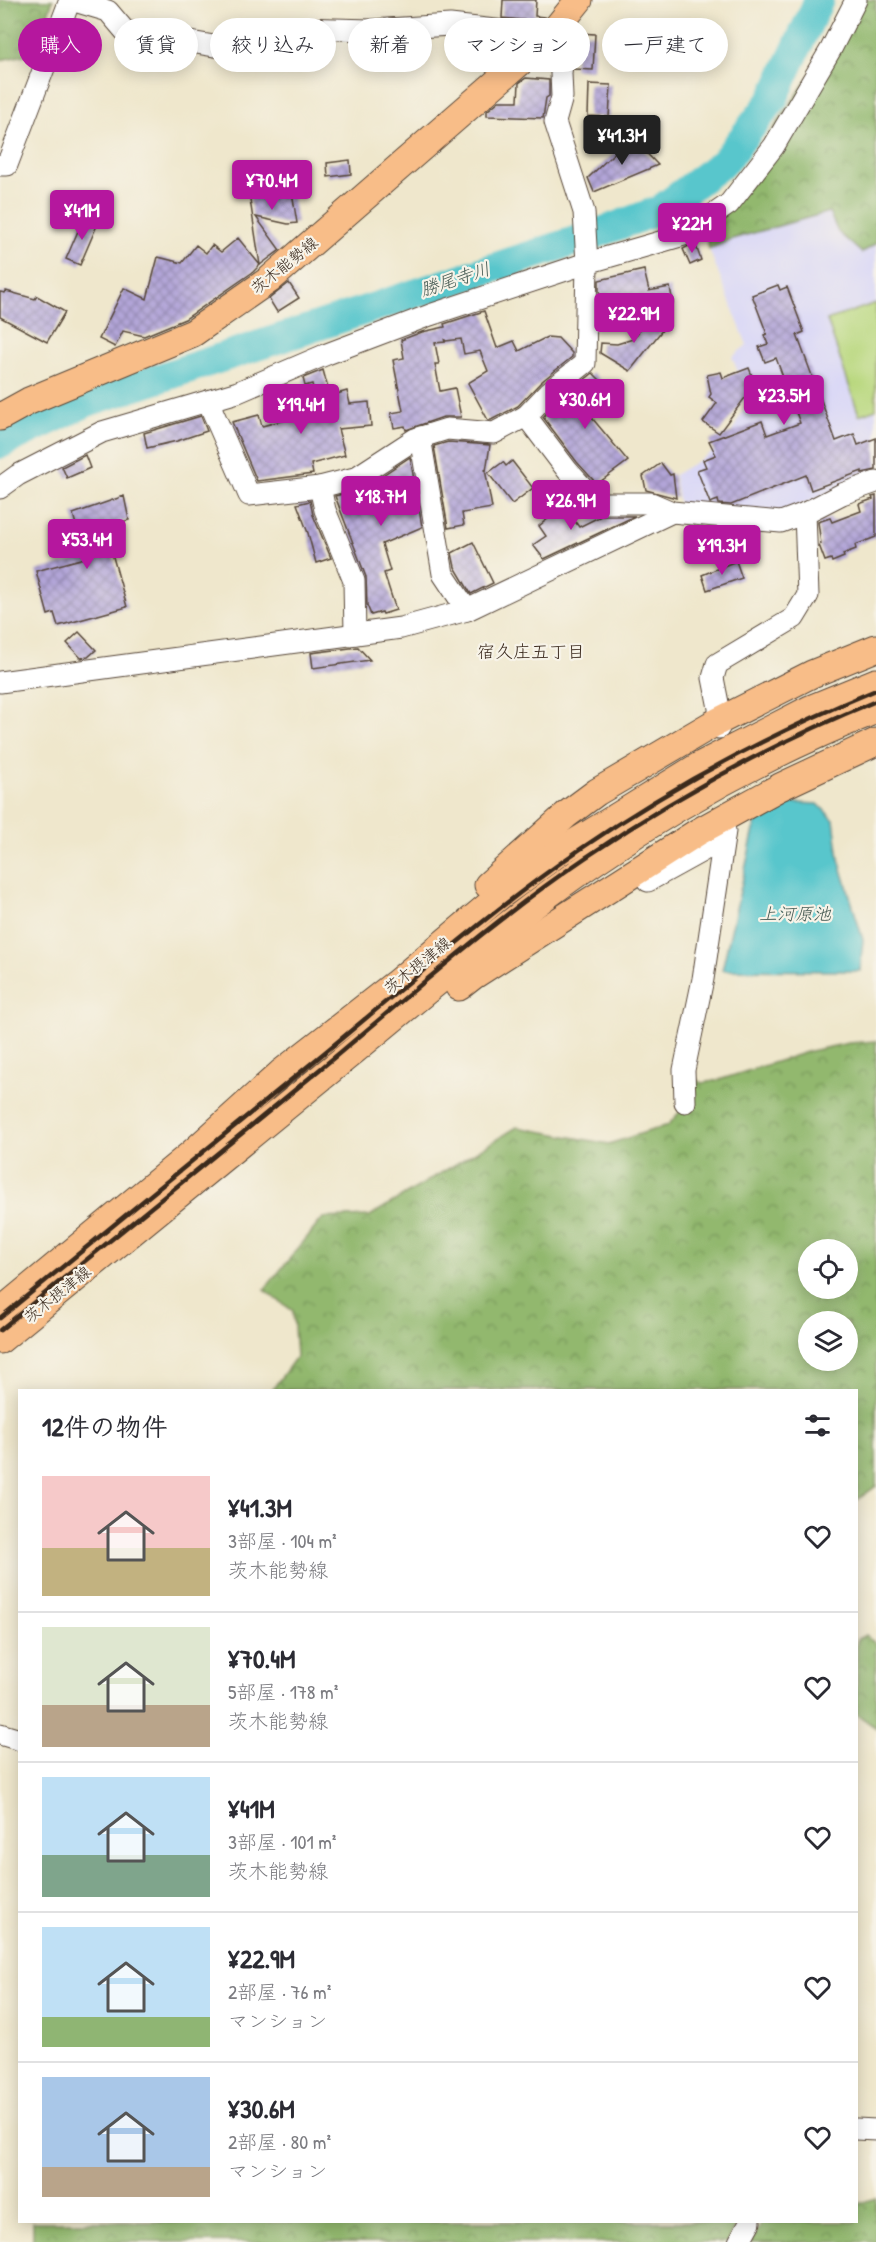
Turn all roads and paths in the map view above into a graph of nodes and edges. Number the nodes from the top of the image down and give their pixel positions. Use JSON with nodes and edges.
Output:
{"nodes":[{"id":1,"x":71,"y":0,"type":"edge"},
{"id":2,"x":579,"y":0,"type":"edge"},
{"id":3,"x":856,"y":0,"type":"edge"},
{"id":4,"x":565,"y":18,"type":"edge"},
{"id":5,"x":444,"y":25,"type":"edge"},
{"id":6,"x":507,"y":72,"type":"edge"},
{"id":7,"x":561,"y":72,"type":"edge"},
{"id":8,"x":0,"y":165,"type":"edge"},
{"id":9,"x":587,"y":263,"type":"junction"},
{"id":10,"x":208,"y":401,"type":"junction"},
{"id":11,"x":526,"y":416,"type":"junction"},
{"id":12,"x":0,"y":417,"type":"edge"},
{"id":13,"x":420,"y":437,"type":"junction"},
{"id":14,"x":876,"y":482,"type":"edge"},
{"id":15,"x":320,"y":487,"type":"junction"},
{"id":16,"x":0,"y":488,"type":"edge"},
{"id":17,"x":672,"y":512,"type":"junction"},
{"id":18,"x":805,"y":513,"type":"junction"},
{"id":19,"x":467,"y":610,"type":"junction"},
{"id":20,"x":355,"y":634,"type":"junction"},
{"id":21,"x":876,"y":648,"type":"edge"},
{"id":22,"x":876,"y":667,"type":"edge"},
{"id":23,"x":0,"y":682,"type":"edge"},
{"id":24,"x":876,"y":682,"type":"edge"},
{"id":25,"x":876,"y":710,"type":"edge"},
{"id":26,"x":876,"y":716,"type":"edge"},
{"id":27,"x":719,"y":724,"type":"junction"},
{"id":28,"x":876,"y":742,"type":"edge"},
{"id":29,"x":546,"y":839,"type":"junction"},
{"id":30,"x":629,"y":876,"type":"junction"},
{"id":31,"x":685,"y":1102,"type":"dead end"},
{"id":32,"x":217,"y":1129,"type":"junction"},
{"id":33,"x":93,"y":1215,"type":"junction"},
{"id":34,"x":0,"y":1291,"type":"edge"},
{"id":35,"x":0,"y":1312,"type":"edge"},
{"id":36,"x":0,"y":1340,"type":"edge"},
{"id":37,"x":0,"y":1358,"type":"edge"},
{"id":38,"x":0,"y":1734,"type":"edge"},
{"id":39,"x":18,"y":1739,"type":"edge"},
{"id":40,"x":858,"y":2129,"type":"edge"},
{"id":41,"x":876,"y":2130,"type":"edge"},
{"id":42,"x":749,"y":2223,"type":"edge"},
{"id":43,"x":739,"y":2242,"type":"edge"}],
"edges":[{"from":1,"to":5,"type":"street"},
{"from":1,"to":8,"type":"street"},
{"from":2,"to":4,"type":"main road","name":"茨木能勢線"},
{"from":3,"to":9,"type":"street"},
{"from":6,"to":12,"type":"main road","name":"茨木能勢線"},
{"from":7,"to":9,"type":"street"},
{"from":9,"to":10,"type":"street"},
{"from":9,"to":11,"type":"street"},
{"from":10,"to":15,"type":"street"},
{"from":10,"to":16,"type":"street"},
{"from":11,"to":13,"type":"street"},
{"from":11,"to":17,"type":"street"},
{"from":13,"to":15,"type":"street"},
{"from":13,"to":19,"type":"street"},
{"from":14,"to":18,"type":"street"},
{"from":15,"to":20,"type":"street"},
{"from":17,"to":18,"type":"street"},
{"from":17,"to":19,"type":"street"},
{"from":18,"to":27,"type":"street"},
{"from":19,"to":20,"type":"street"},
{"from":20,"to":23,"type":"street"},
{"from":21,"to":27,"type":"main road"},
{"from":22,"to":29,"type":"main road"},
{"from":24,"to":32,"type":"main road","name":"茨木摂津線"},
{"from":25,"to":36,"type":"main road","name":"茨木摂津線"},
{"from":26,"to":30,"type":"main road"},
{"from":27,"to":29,"type":"main road"},
{"from":28,"to":30,"type":"main road"},
{"from":29,"to":33,"type":"main road"},
{"from":30,"to":31,"type":"street"},
{"from":30,"to":37,"type":"main road"},
{"from":32,"to":33,"type":"main road"},
{"from":32,"to":35,"type":"main road","name":"茨木摂津線"},
{"from":33,"to":34,"type":"main road"},
{"from":38,"to":39,"type":"street"},
{"from":40,"to":41,"type":"street"},
{"from":42,"to":43,"type":"street"}]}
